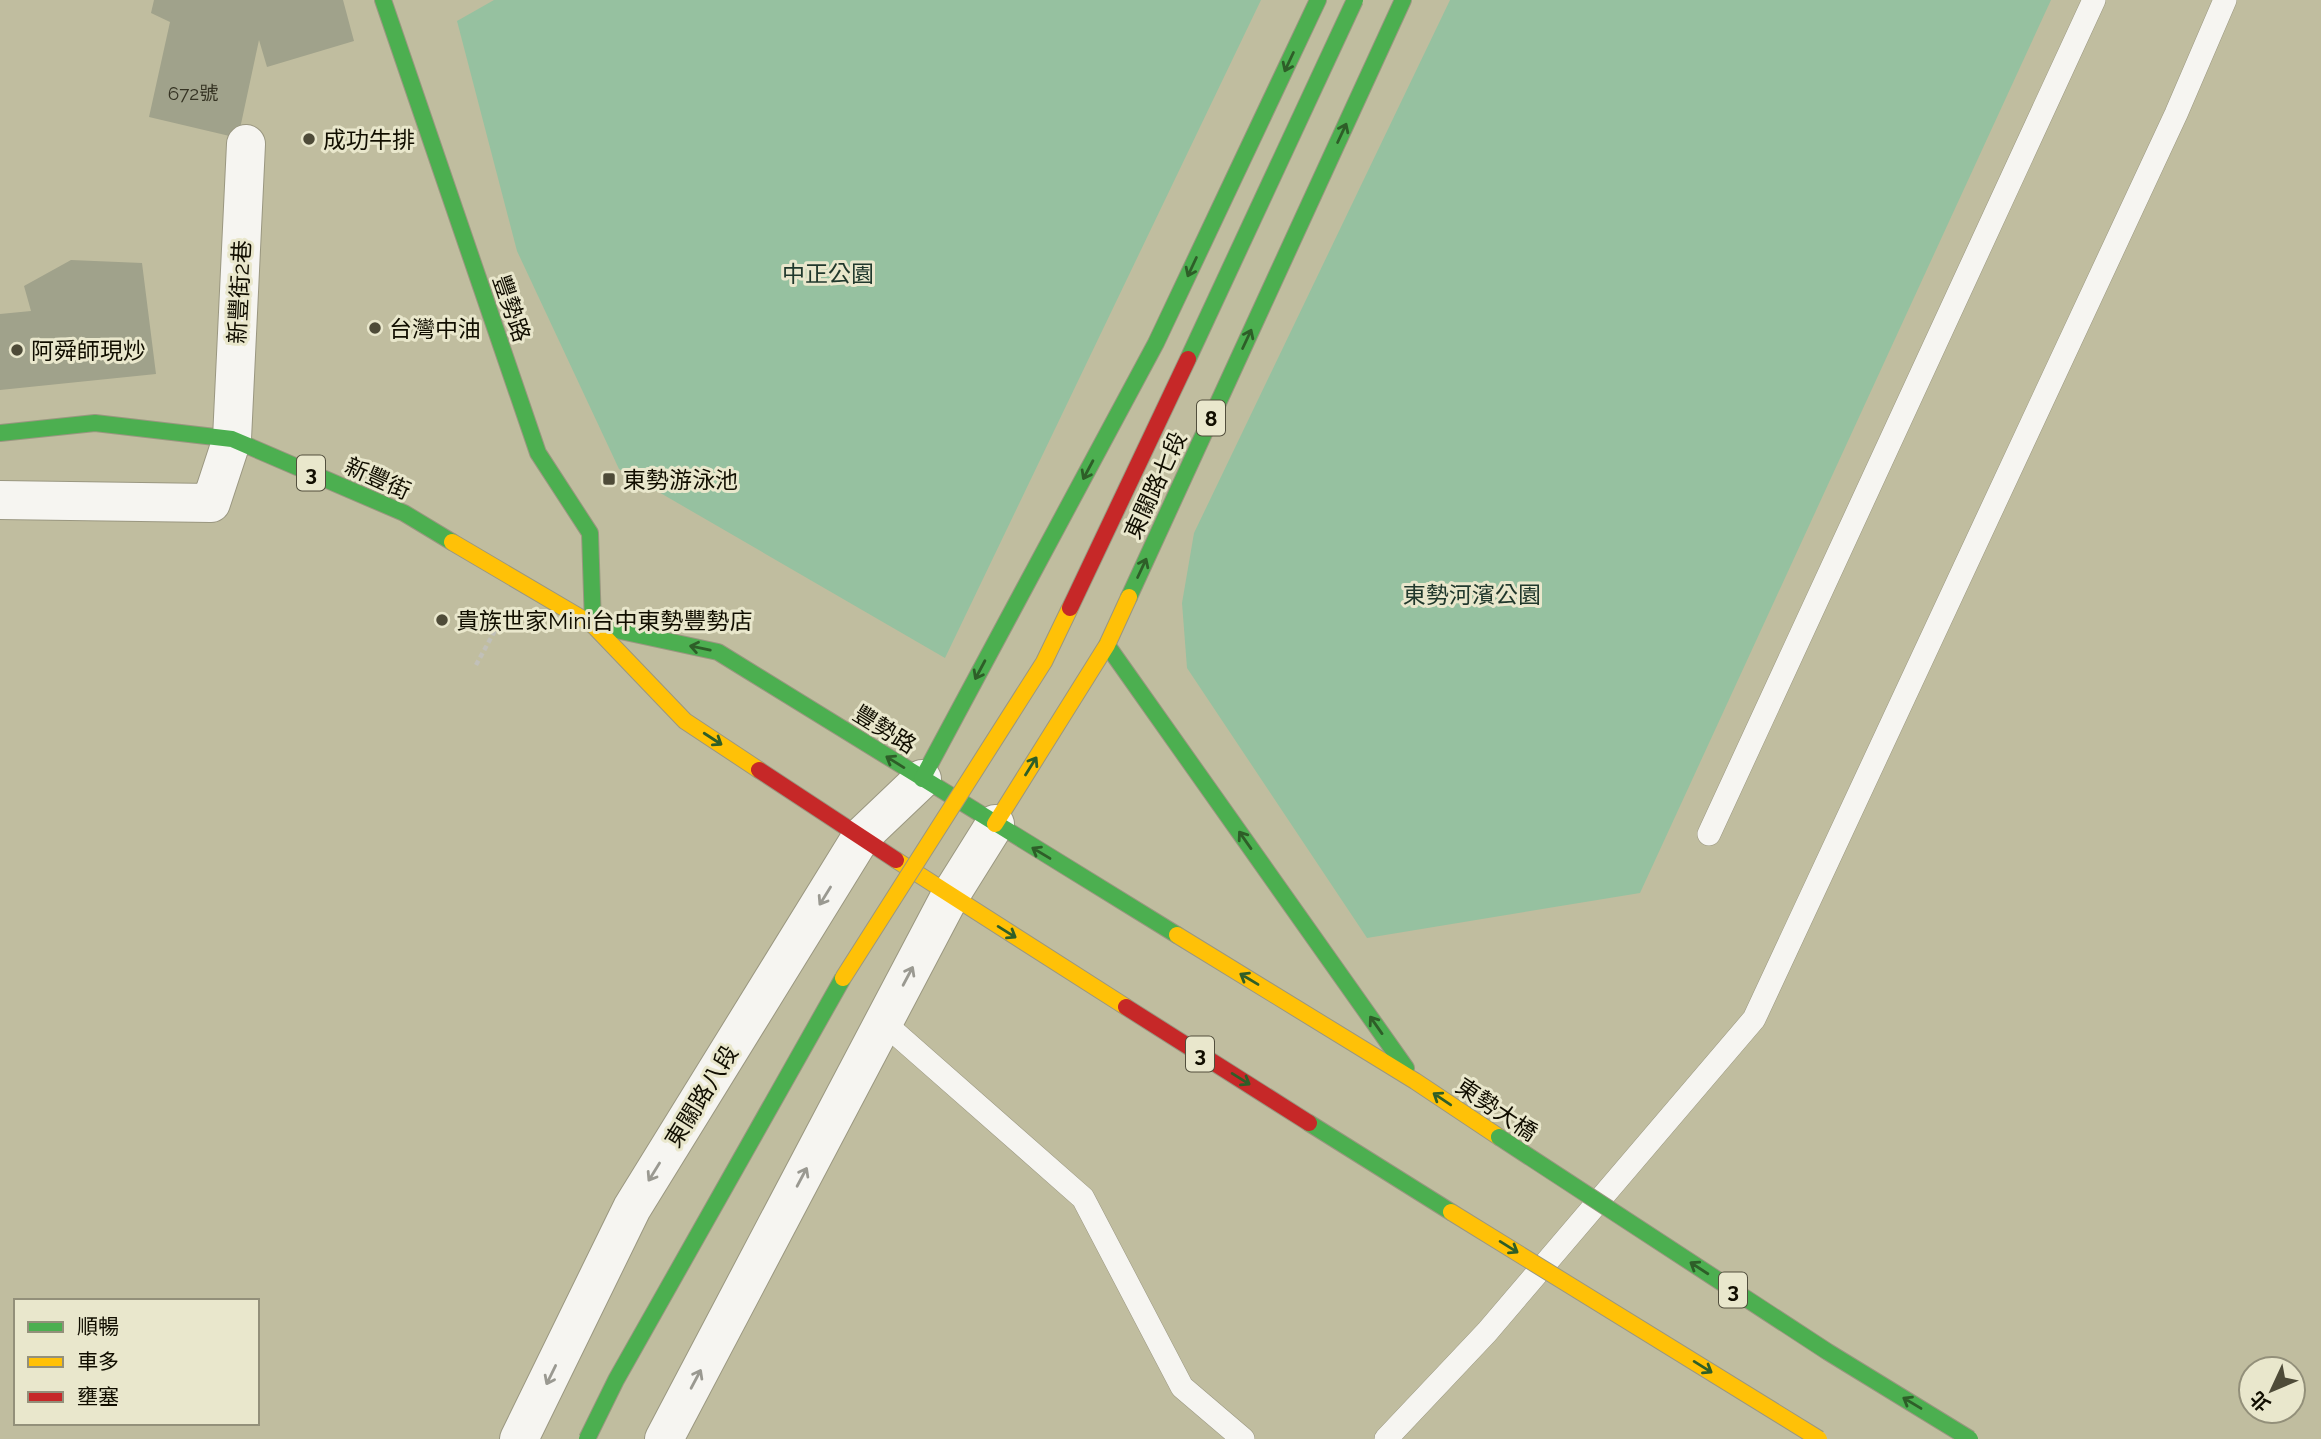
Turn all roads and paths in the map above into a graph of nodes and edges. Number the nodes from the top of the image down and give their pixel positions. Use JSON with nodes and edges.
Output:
{"nodes":[{"id":1,"x":383,"y":0,"type":"edge"},
{"id":2,"x":1318,"y":0,"type":"edge"},
{"id":3,"x":1355,"y":0,"type":"edge"},
{"id":4,"x":1403,"y":0,"type":"edge"},
{"id":5,"x":2094,"y":0,"type":"edge"},
{"id":6,"x":2224,"y":0,"type":"edge"},
{"id":7,"x":246,"y":144,"type":"dead end"},
{"id":8,"x":1156,"y":343,"type":"junction"},
{"id":9,"x":1217,"y":371,"type":"junction"},
{"id":10,"x":0,"y":433,"type":"edge"},
{"id":11,"x":232,"y":439,"type":"junction"},
{"id":12,"x":0,"y":500,"type":"edge"},
{"id":13,"x":593,"y":625,"type":"junction"},
{"id":14,"x":1107,"y":645,"type":"junction"},
{"id":15,"x":922,"y":779,"type":"junction"},
{"id":16,"x":995,"y":824,"type":"junction"},
{"id":17,"x":1709,"y":834,"type":"dead end"},
{"id":18,"x":861,"y":838,"type":"junction"},
{"id":19,"x":950,"y":896,"type":"junction"},
{"id":20,"x":883,"y":1023,"type":"junction"},
{"id":21,"x":1415,"y":1081,"type":"junction"},
{"id":22,"x":519,"y":1439,"type":"edge"},
{"id":23,"x":587,"y":1439,"type":"edge"},
{"id":24,"x":664,"y":1439,"type":"edge"},
{"id":25,"x":1243,"y":1439,"type":"edge"},
{"id":26,"x":1386,"y":1439,"type":"edge"},
{"id":27,"x":1819,"y":1439,"type":"edge"},
{"id":28,"x":1970,"y":1439,"type":"edge"}],
"edges":[{"from":1,"to":13,"type":"main road","name":"豐勢路"},
{"from":2,"to":8,"type":"main road","one_way":true},
{"from":3,"to":23,"type":"main road","bridge":true},
{"from":9,"to":4,"type":"main road","name":"東關路七段","number":"8","one_way":true},
{"from":5,"to":17,"type":"lane"},
{"from":6,"to":26,"type":"lane"},
{"from":7,"to":11,"type":"street","name":"新豐街2巷"},
{"from":8,"to":9,"type":"main road"},
{"from":8,"to":15,"type":"main road","one_way":true},
{"from":14,"to":9,"type":"main road","name":"東關路七段","number":"8","one_way":true},
{"from":10,"to":11,"type":"main road","name":"新豐街","number":"3"},
{"from":11,"to":12,"type":"street","name":"新豐街2巷"},
{"from":11,"to":13,"type":"main road","name":"新豐街","number":"3"},
{"from":15,"to":13,"type":"main road","name":"豐勢路","number":"3","one_way":true},
{"from":13,"to":18,"type":"main road","number":"3","one_way":true},
{"from":16,"to":14,"type":"main road","name":"東關路七段","number":"8","one_way":true},
{"from":21,"to":14,"type":"main road","one_way":true},
{"from":15,"to":16,"type":"main road","name":"豐勢路","number":"3"},
{"from":15,"to":18,"type":"street","name":"東關路八段"},
{"from":16,"to":19,"type":"street"},
{"from":21,"to":16,"type":"main road","name":"東勢大橋","number":"3","one_way":true},
{"from":18,"to":19,"type":"main road","number":"3"},
{"from":18,"to":22,"type":"street","name":"東關路八段","one_way":true},
{"from":20,"to":19,"type":"street","one_way":true},
{"from":19,"to":27,"type":"main road","number":"3","one_way":true,"bridge":true},
{"from":24,"to":20,"type":"street","one_way":true},
{"from":20,"to":25,"type":"lane"},
{"from":28,"to":21,"type":"main road","name":"東勢大橋","number":"3","one_way":true,"bridge":true}]}
